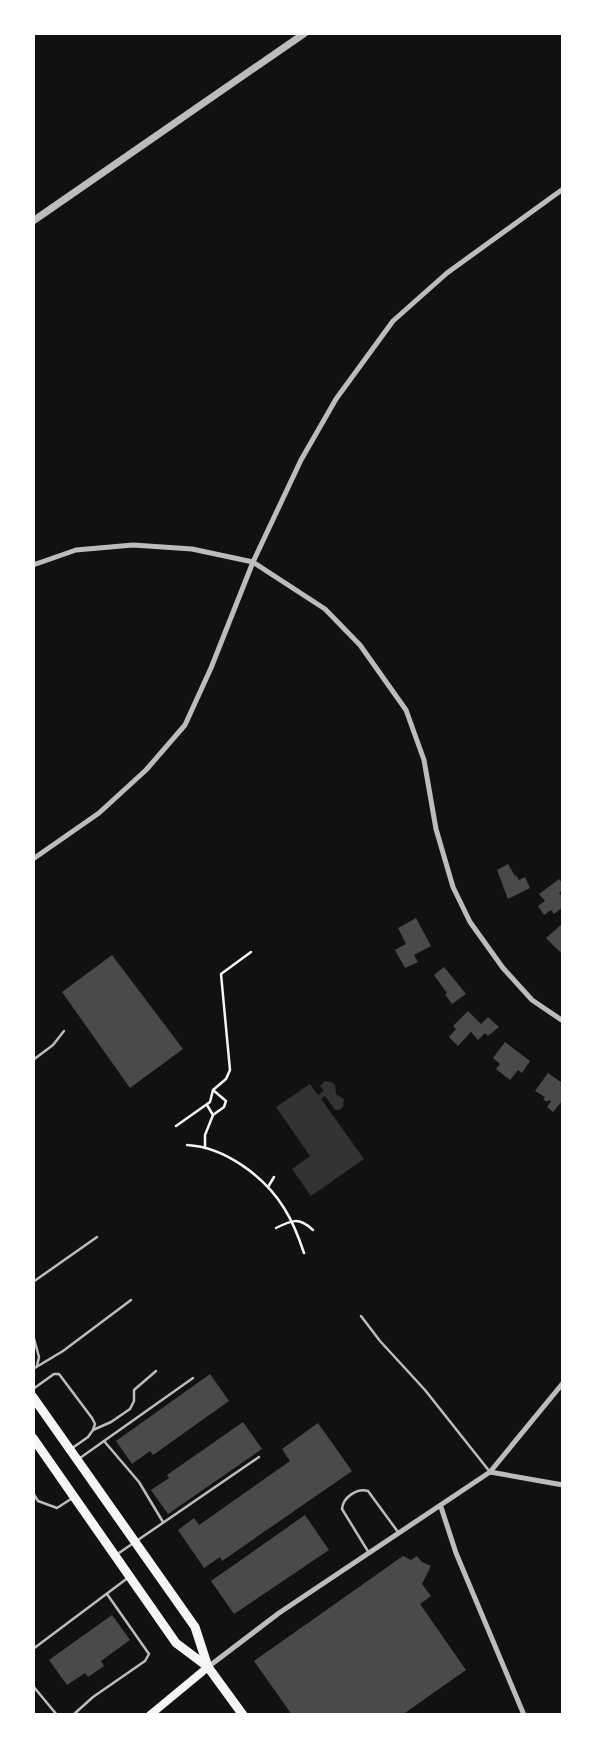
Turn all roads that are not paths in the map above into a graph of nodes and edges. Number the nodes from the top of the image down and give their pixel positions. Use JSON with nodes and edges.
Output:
{"nodes":[{"id":1,"x":305,"y":33,"type":"edge"},
{"id":2,"x":563,"y":189,"type":"edge"},
{"id":3,"x":33,"y":221,"type":"edge"},
{"id":4,"x":253,"y":562,"type":"junction"},
{"id":5,"x":33,"y":565,"type":"edge"},
{"id":6,"x":33,"y":859,"type":"edge"},
{"id":7,"x":563,"y":1021,"type":"edge"},
{"id":8,"x":64,"y":1031,"type":"dead end"},
{"id":9,"x":33,"y":1060,"type":"edge"},
{"id":10,"x":97,"y":1237,"type":"dead end"},
{"id":11,"x":33,"y":1282,"type":"edge"},
{"id":12,"x":131,"y":1300,"type":"dead end"},
{"id":13,"x":361,"y":1316,"type":"dead end"},
{"id":14,"x":33,"y":1335,"type":"edge"},
{"id":15,"x":37,"y":1366,"type":"junction"},
{"id":16,"x":33,"y":1369,"type":"edge"},
{"id":17,"x":156,"y":1371,"type":"dead end"},
{"id":18,"x":193,"y":1378,"type":"dead end"},
{"id":19,"x":563,"y":1382,"type":"edge"},
{"id":20,"x":33,"y":1389,"type":"edge"},
{"id":21,"x":33,"y":1397,"type":"edge"},
{"id":22,"x":93,"y":1430,"type":"junction"},
{"id":23,"x":33,"y":1438,"type":"edge"},
{"id":24,"x":104,"y":1441,"type":"junction"},
{"id":25,"x":71,"y":1450,"type":"junction"},
{"id":26,"x":259,"y":1457,"type":"dead end"},
{"id":27,"x":78,"y":1460,"type":"junction"},
{"id":28,"x":491,"y":1472,"type":"junction"},
{"id":29,"x":563,"y":1485,"type":"edge"},
{"id":30,"x":33,"y":1493,"type":"edge"},
{"id":31,"x":75,"y":1497,"type":"junction"},
{"id":32,"x":441,"y":1507,"type":"junction"},
{"id":33,"x":163,"y":1522,"type":"junction"},
{"id":34,"x":398,"y":1532,"type":"junction"},
{"id":35,"x":135,"y":1542,"type":"junction"},
{"id":36,"x":369,"y":1553,"type":"junction"},
{"id":37,"x":116,"y":1555,"type":"junction"},
{"id":38,"x":131,"y":1576,"type":"junction"},
{"id":39,"x":107,"y":1594,"type":"junction"},
{"id":40,"x":33,"y":1648,"type":"edge"},
{"id":41,"x":208,"y":1667,"type":"junction"},
{"id":42,"x":33,"y":1686,"type":"edge"},
{"id":43,"x":57,"y":1715,"type":"edge"},
{"id":44,"x":73,"y":1715,"type":"edge"},
{"id":45,"x":150,"y":1715,"type":"edge"},
{"id":46,"x":243,"y":1715,"type":"edge"},
{"id":47,"x":524,"y":1715,"type":"edge"}],
"edges":[{"from":1,"to":3,"type":"street"},
{"from":2,"to":4,"type":"street"},
{"from":4,"to":5,"type":"street"},
{"from":4,"to":6,"type":"street"},
{"from":4,"to":7,"type":"street"},
{"from":8,"to":9,"type":"lane"},
{"from":10,"to":11,"type":"lane"},
{"from":12,"to":15,"type":"lane"},
{"from":13,"to":28,"type":"lane"},
{"from":14,"to":15,"type":"lane"},
{"from":15,"to":16,"type":"lane"},
{"from":17,"to":22,"type":"lane"},
{"from":18,"to":24,"type":"lane"},
{"from":19,"to":28,"type":"street"},
{"from":20,"to":22,"type":"lane"},
{"from":21,"to":25,"type":"main road"},
{"from":22,"to":25,"type":"lane"},
{"from":23,"to":31,"type":"main road"},
{"from":24,"to":27,"type":"lane"},
{"from":24,"to":33,"type":"lane"},
{"from":25,"to":27,"type":"main road"},
{"from":26,"to":33,"type":"lane"},
{"from":27,"to":35,"type":"main road"},
{"from":28,"to":29,"type":"street"},
{"from":28,"to":32,"type":"street"},
{"from":30,"to":31,"type":"lane"},
{"from":31,"to":37,"type":"main road"},
{"from":32,"to":34,"type":"street"},
{"from":32,"to":47,"type":"street"},
{"from":33,"to":35,"type":"lane"},
{"from":34,"to":36,"type":"street"},
{"from":34,"to":36,"type":"lane"},
{"from":35,"to":37,"type":"lane"},
{"from":35,"to":41,"type":"main road"},
{"from":36,"to":41,"type":"street"},
{"from":37,"to":38,"type":"main road"},
{"from":38,"to":39,"type":"lane"},
{"from":38,"to":41,"type":"main road"},
{"from":39,"to":40,"type":"lane"},
{"from":39,"to":44,"type":"lane"},
{"from":41,"to":45,"type":"main road"},
{"from":41,"to":46,"type":"main road"},
{"from":42,"to":43,"type":"lane"}]}
